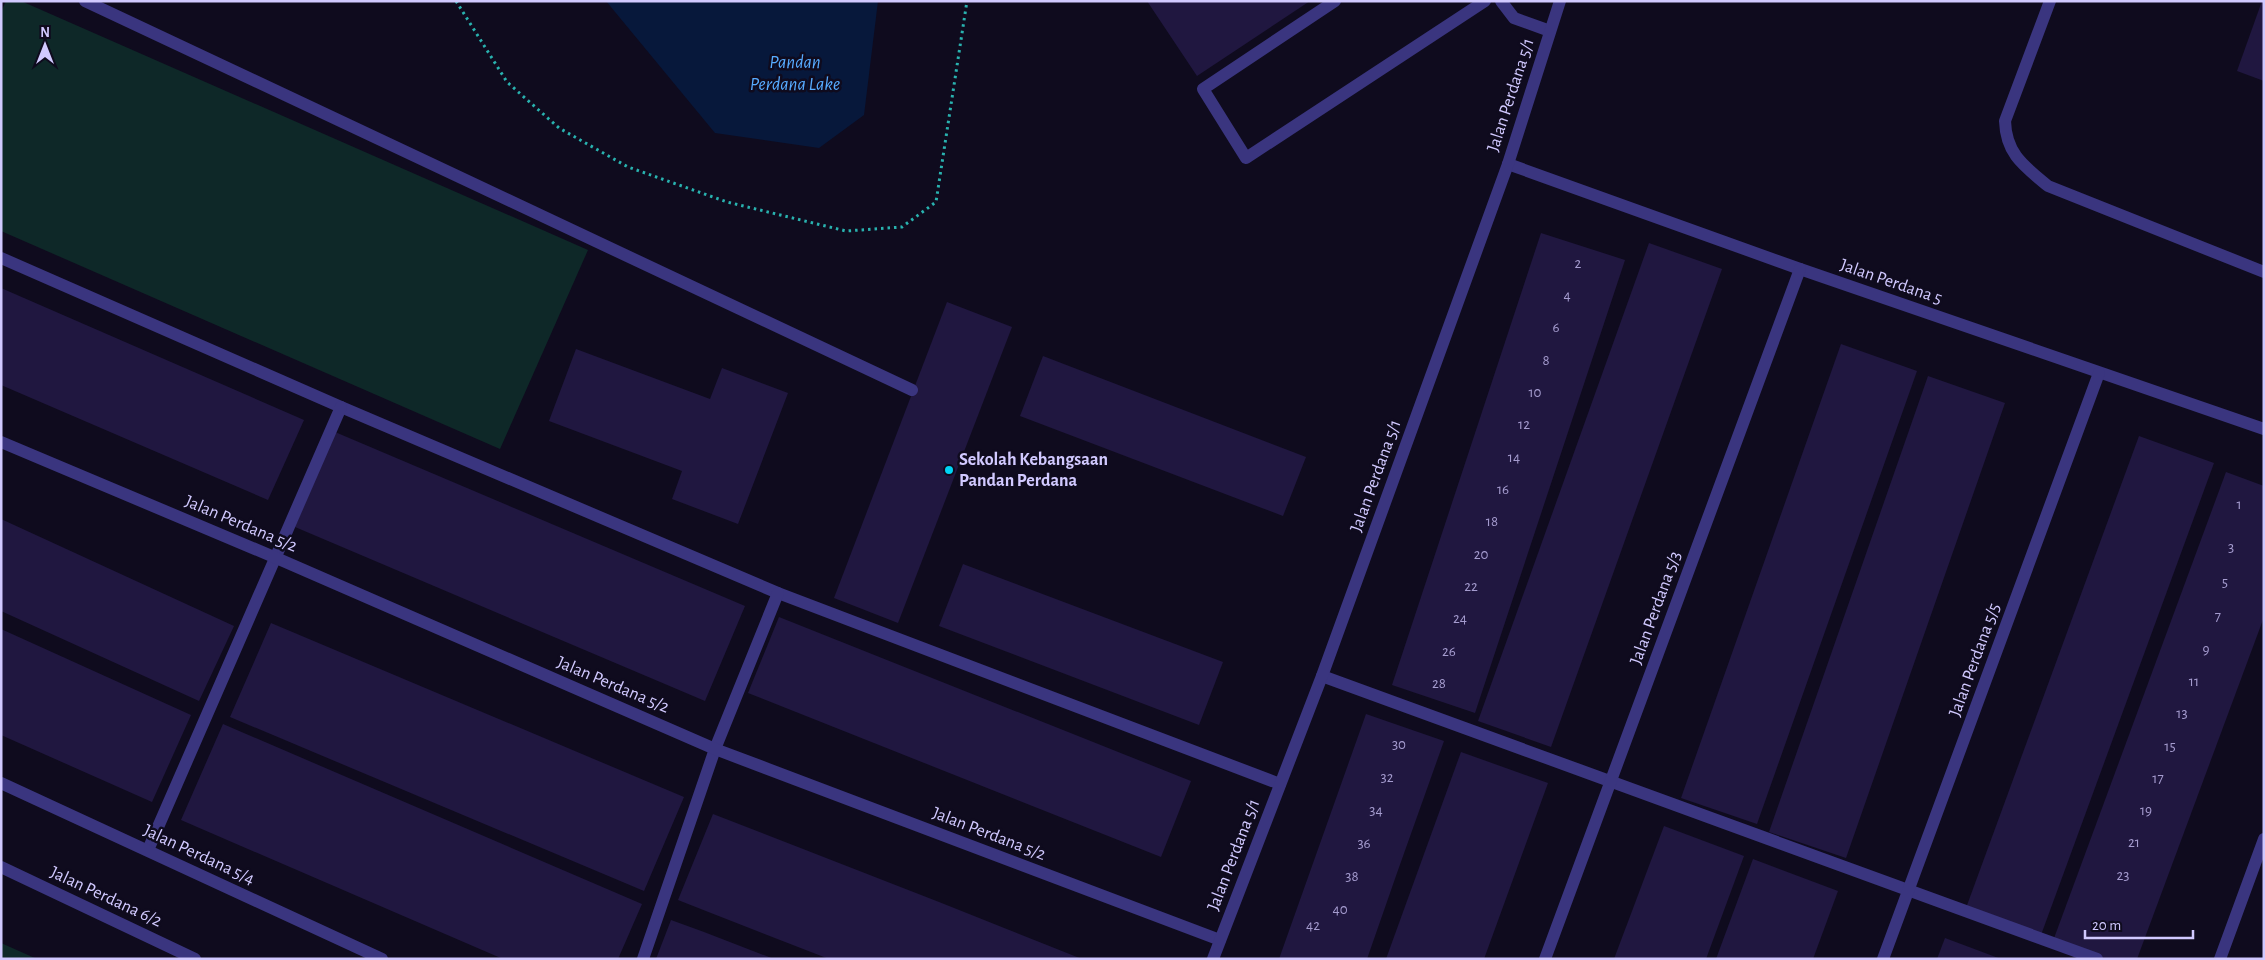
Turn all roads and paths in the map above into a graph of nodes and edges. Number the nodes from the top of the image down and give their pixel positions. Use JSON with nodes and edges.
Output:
{"nodes":[{"id":1,"x":85,"y":1,"type":"edge"},
{"id":2,"x":456,"y":1,"type":"edge"},
{"id":3,"x":968,"y":1,"type":"edge"},
{"id":4,"x":1335,"y":1,"type":"edge"},
{"id":5,"x":1484,"y":1,"type":"edge"},
{"id":6,"x":1501,"y":1,"type":"edge"},
{"id":7,"x":1560,"y":1,"type":"edge"},
{"id":8,"x":2050,"y":1,"type":"edge"},
{"id":9,"x":1550,"y":31,"type":"junction"},
{"id":10,"x":1508,"y":164,"type":"junction"},
{"id":11,"x":1,"y":258,"type":"edge"},
{"id":12,"x":1800,"y":269,"type":"junction"},
{"id":13,"x":2264,"y":272,"type":"edge"},
{"id":14,"x":2099,"y":373,"type":"junction"},
{"id":15,"x":912,"y":390,"type":"dead end"},
{"id":16,"x":341,"y":406,"type":"junction"},
{"id":17,"x":2264,"y":429,"type":"edge"},
{"id":18,"x":1,"y":442,"type":"edge"},
{"id":19,"x":274,"y":557,"type":"junction"},
{"id":20,"x":778,"y":593,"type":"junction"},
{"id":21,"x":1322,"y":676,"type":"junction"},
{"id":22,"x":715,"y":749,"type":"junction"},
{"id":23,"x":1,"y":782,"type":"edge"},
{"id":24,"x":1611,"y":782,"type":"junction"},
{"id":25,"x":1280,"y":784,"type":"junction"},
{"id":26,"x":2264,"y":839,"type":"edge"},
{"id":27,"x":148,"y":850,"type":"junction"},
{"id":28,"x":1,"y":867,"type":"edge"},
{"id":29,"x":1908,"y":890,"type":"junction"},
{"id":30,"x":1220,"y":940,"type":"junction"},
{"id":31,"x":195,"y":959,"type":"edge"},
{"id":32,"x":382,"y":959,"type":"edge"},
{"id":33,"x":643,"y":959,"type":"edge"},
{"id":34,"x":1213,"y":959,"type":"edge"},
{"id":35,"x":1545,"y":959,"type":"edge"},
{"id":36,"x":1883,"y":959,"type":"edge"},
{"id":37,"x":2097,"y":959,"type":"edge"},
{"id":38,"x":2220,"y":959,"type":"edge"}],
"edges":[{"from":1,"to":15,"type":"street"},
{"from":2,"to":3,"type":"path"},
{"from":4,"to":5,"type":"street"},
{"from":6,"to":9,"type":"street"},
{"from":7,"to":9,"type":"street","name":"Jalan Perdana 5/1"},
{"from":8,"to":13,"type":"street"},
{"from":9,"to":10,"type":"street","name":"Jalan Perdana 5/1"},
{"from":10,"to":12,"type":"street","name":"Jalan Perdana 5"},
{"from":10,"to":21,"type":"street","name":"Jalan Perdana 5/1"},
{"from":11,"to":16,"type":"street"},
{"from":12,"to":14,"type":"street","name":"Jalan Perdana 5"},
{"from":12,"to":24,"type":"street","name":"Jalan Perdana 5/3"},
{"from":14,"to":17,"type":"street","name":"Jalan Perdana 5"},
{"from":14,"to":29,"type":"street","name":"Jalan Perdana 5/5"},
{"from":16,"to":19,"type":"street"},
{"from":16,"to":20,"type":"street"},
{"from":18,"to":19,"type":"street","name":"Jalan Perdana 5/2"},
{"from":19,"to":22,"type":"street","name":"Jalan Perdana 5/2"},
{"from":19,"to":27,"type":"street"},
{"from":20,"to":22,"type":"street"},
{"from":20,"to":25,"type":"street"},
{"from":21,"to":24,"type":"street"},
{"from":21,"to":25,"type":"street","name":"Jalan Perdana 5/1"},
{"from":22,"to":30,"type":"street","name":"Jalan Perdana 5/2"},
{"from":22,"to":33,"type":"street"},
{"from":23,"to":27,"type":"street","name":"Jalan Perdana 5/4"},
{"from":24,"to":29,"type":"street"},
{"from":24,"to":35,"type":"street","name":"Jalan Perdana 5/3"},
{"from":25,"to":30,"type":"street","name":"Jalan Perdana 5/1"},
{"from":26,"to":38,"type":"street"},
{"from":27,"to":32,"type":"street","name":"Jalan Perdana 5/4"},
{"from":28,"to":31,"type":"street","name":"Jalan Perdana 6/2"},
{"from":29,"to":36,"type":"street","name":"Jalan Perdana 5/5"},
{"from":29,"to":37,"type":"street"},
{"from":30,"to":34,"type":"street","name":"Jalan Perdana 5/1"}]}
